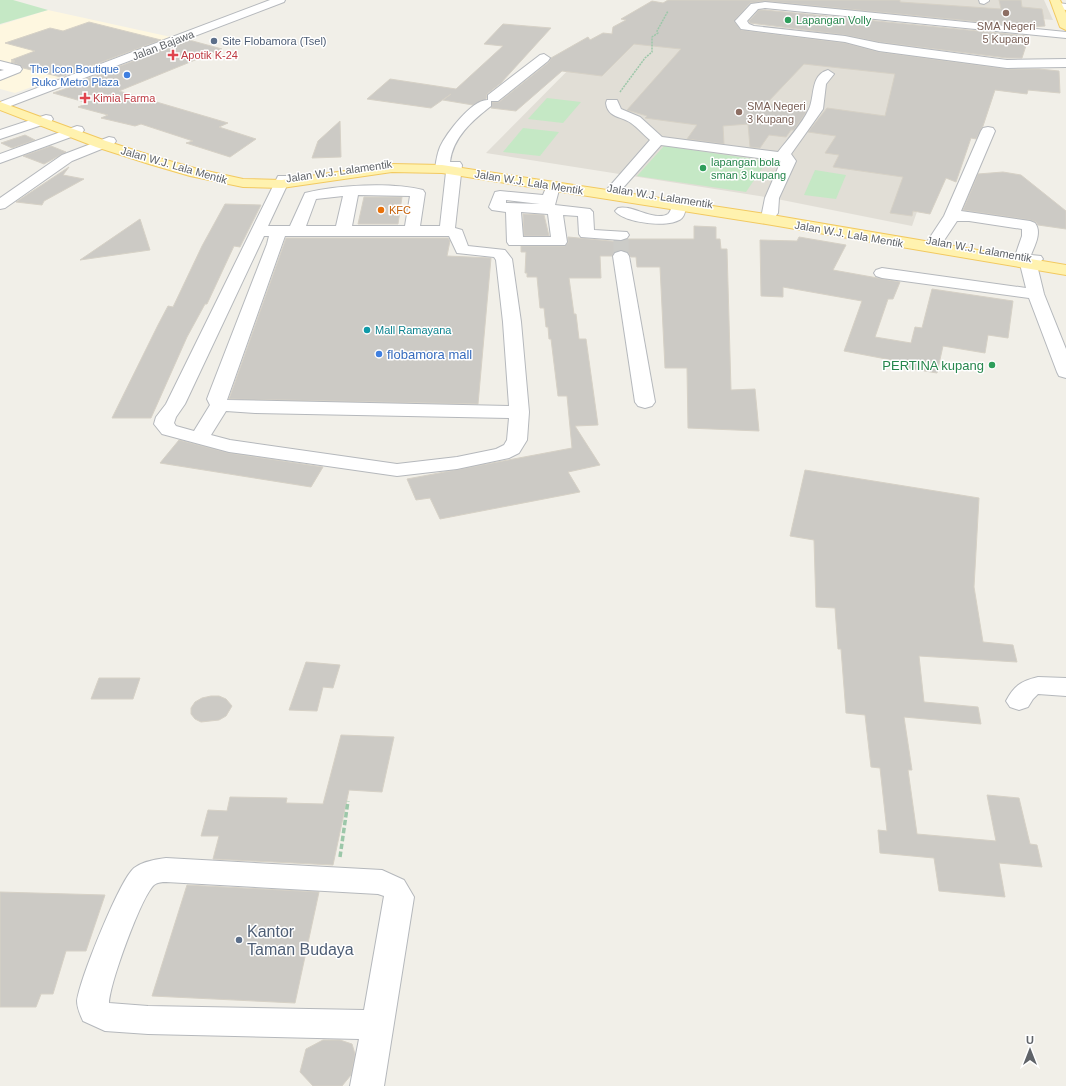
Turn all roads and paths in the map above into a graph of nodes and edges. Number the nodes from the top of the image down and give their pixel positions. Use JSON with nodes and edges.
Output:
{"nodes":[{"id":1,"x":280,"y":0,"type":"edge"},
{"id":2,"x":1059,"y":4,"type":"edge"},
{"id":3,"x":816,"y":10,"type":"junction"},
{"id":4,"x":668,"y":11,"type":"dead end"},
{"id":5,"x":1066,"y":27,"type":"edge"},
{"id":6,"x":796,"y":33,"type":"junction"},
{"id":7,"x":1066,"y":35,"type":"edge"},
{"id":8,"x":544,"y":58,"type":"dead end"},
{"id":9,"x":1066,"y":63,"type":"edge"},
{"id":10,"x":0,"y":65,"type":"edge"},
{"id":11,"x":828,"y":74,"type":"dead end"},
{"id":12,"x":0,"y":76,"type":"edge"},
{"id":13,"x":612,"y":104,"type":"joint"},
{"id":14,"x":3,"y":105,"type":"edge"},
{"id":15,"x":43,"y":120,"type":"junction"},
{"id":16,"x":74,"y":131,"type":"junction"},
{"id":17,"x":988,"y":131,"type":"dead end"},
{"id":18,"x":0,"y":135,"type":"edge"},
{"id":19,"x":658,"y":140,"type":"junction"},
{"id":20,"x":105,"y":142,"type":"junction"},
{"id":21,"x":786,"y":157,"type":"junction"},
{"id":22,"x":0,"y":159,"type":"edge"},
{"id":23,"x":448,"y":167,"type":"junction"},
{"id":24,"x":282,"y":181,"type":"junction"},
{"id":25,"x":351,"y":192,"type":"junction"},
{"id":26,"x":620,"y":197,"type":"junction"},
{"id":27,"x":551,"y":201,"type":"junction"},
{"id":28,"x":0,"y":205,"type":"edge"},
{"id":29,"x":768,"y":216,"type":"junction"},
{"id":30,"x":952,"y":216,"type":"junction"},
{"id":31,"x":259,"y":231,"type":"junction"},
{"id":32,"x":278,"y":231,"type":"junction"},
{"id":33,"x":296,"y":231,"type":"junction"},
{"id":34,"x":343,"y":231,"type":"junction"},
{"id":35,"x":412,"y":231,"type":"junction"},
{"id":36,"x":447,"y":231,"type":"junction"},
{"id":37,"x":933,"y":245,"type":"junction"},
{"id":38,"x":621,"y":256,"type":"tunnel mouth"},
{"id":39,"x":1029,"y":260,"type":"junction"},
{"id":40,"x":1066,"y":263,"type":"edge"},
{"id":41,"x":1066,"y":270,"type":"edge"},
{"id":42,"x":882,"y":273,"type":"dead end"},
{"id":43,"x":1036,"y":294,"type":"junction"},
{"id":44,"x":1066,"y":372,"type":"edge"},
{"id":45,"x":645,"y":402,"type":"dead end"},
{"id":46,"x":220,"y":405,"type":"junction"},
{"id":47,"x":519,"y":412,"type":"junction"},
{"id":48,"x":199,"y":439,"type":"junction"},
{"id":49,"x":1066,"y":687,"type":"edge"},
{"id":50,"x":1019,"y":702,"type":"dead end"},
{"id":51,"x":348,"y":801,"type":"dead end"},
{"id":52,"x":336,"y":879,"type":"junction"},
{"id":53,"x":376,"y":1025,"type":"junction"},
{"id":54,"x":367,"y":1086,"type":"edge"}],
"edges":[{"from":1,"to":14,"type":"street","name":"Jalan Bajawa"},
{"from":2,"to":5,"type":"main road"},
{"from":3,"to":6,"type":"street"},
{"from":3,"to":6,"type":"street"},
{"from":3,"to":7,"type":"street"},
{"from":4,"to":13,"type":"path"},
{"from":6,"to":9,"type":"street"},
{"from":8,"to":23,"type":"street"},
{"from":10,"to":12,"type":"street"},
{"from":11,"to":21,"type":"street"},
{"from":13,"to":19,"type":"street"},
{"from":14,"to":15,"type":"main road"},
{"from":15,"to":16,"type":"main road","name":"Jalan W.J. Lala Mentik"},
{"from":15,"to":18,"type":"street"},
{"from":16,"to":20,"type":"main road","name":"Jalan W.J. Lala Mentik"},
{"from":16,"to":22,"type":"street"},
{"from":17,"to":30,"type":"street"},
{"from":19,"to":21,"type":"street"},
{"from":19,"to":26,"type":"street"},
{"from":20,"to":24,"type":"main road","name":"Jalan W.J. Lala Mentik"},
{"from":20,"to":28,"type":"street"},
{"from":21,"to":29,"type":"street"},
{"from":23,"to":24,"type":"main road","name":"Jalan W.J. Lala Mentik"},
{"from":23,"to":26,"type":"main road","name":"Jalan W.J. Lalamentik"},
{"from":23,"to":27,"type":"main road","name":"Jalan W.J. Lala Mentik"},
{"from":23,"to":36,"type":"street"},
{"from":24,"to":31,"type":"street"},
{"from":25,"to":33,"type":"street"},
{"from":25,"to":34,"type":"street"},
{"from":25,"to":35,"type":"street"},
{"from":26,"to":27,"type":"main road","name":"Jalan W.J. Lala Mentik"},
{"from":26,"to":27,"type":"street"},
{"from":26,"to":29,"type":"main road","name":"Jalan W.J. Lalamentik"},
{"from":26,"to":29,"type":"main road","name":"Jalan W.J. Lala Mentik"},
{"from":27,"to":27,"type":"street"},
{"from":29,"to":37,"type":"main road","name":"Jalan W.J. Lala Mentik"},
{"from":30,"to":37,"type":"street"},
{"from":30,"to":39,"type":"street"},
{"from":31,"to":32,"type":"street"},
{"from":31,"to":48,"type":"street"},
{"from":32,"to":33,"type":"street"},
{"from":32,"to":46,"type":"street"},
{"from":33,"to":34,"type":"street"},
{"from":34,"to":35,"type":"street"},
{"from":35,"to":36,"type":"street"},
{"from":36,"to":47,"type":"street"},
{"from":37,"to":39,"type":"main road","name":"Jalan W.J. Lala Mentik"},
{"from":38,"to":45,"type":"street"},
{"from":39,"to":40,"type":"main road","name":"Jalan W.J. Lalamentik"},
{"from":39,"to":41,"type":"main road","name":"Jalan W.J. Lala Mentik"},
{"from":39,"to":43,"type":"street"},
{"from":42,"to":43,"type":"street"},
{"from":43,"to":44,"type":"street"},
{"from":46,"to":47,"type":"street"},
{"from":46,"to":48,"type":"street"},
{"from":47,"to":48,"type":"street"},
{"from":49,"to":50,"type":"street"},
{"from":51,"to":52,"type":"path"},
{"from":52,"to":53,"type":"street"},
{"from":52,"to":53,"type":"street"},
{"from":53,"to":54,"type":"street"}]}
